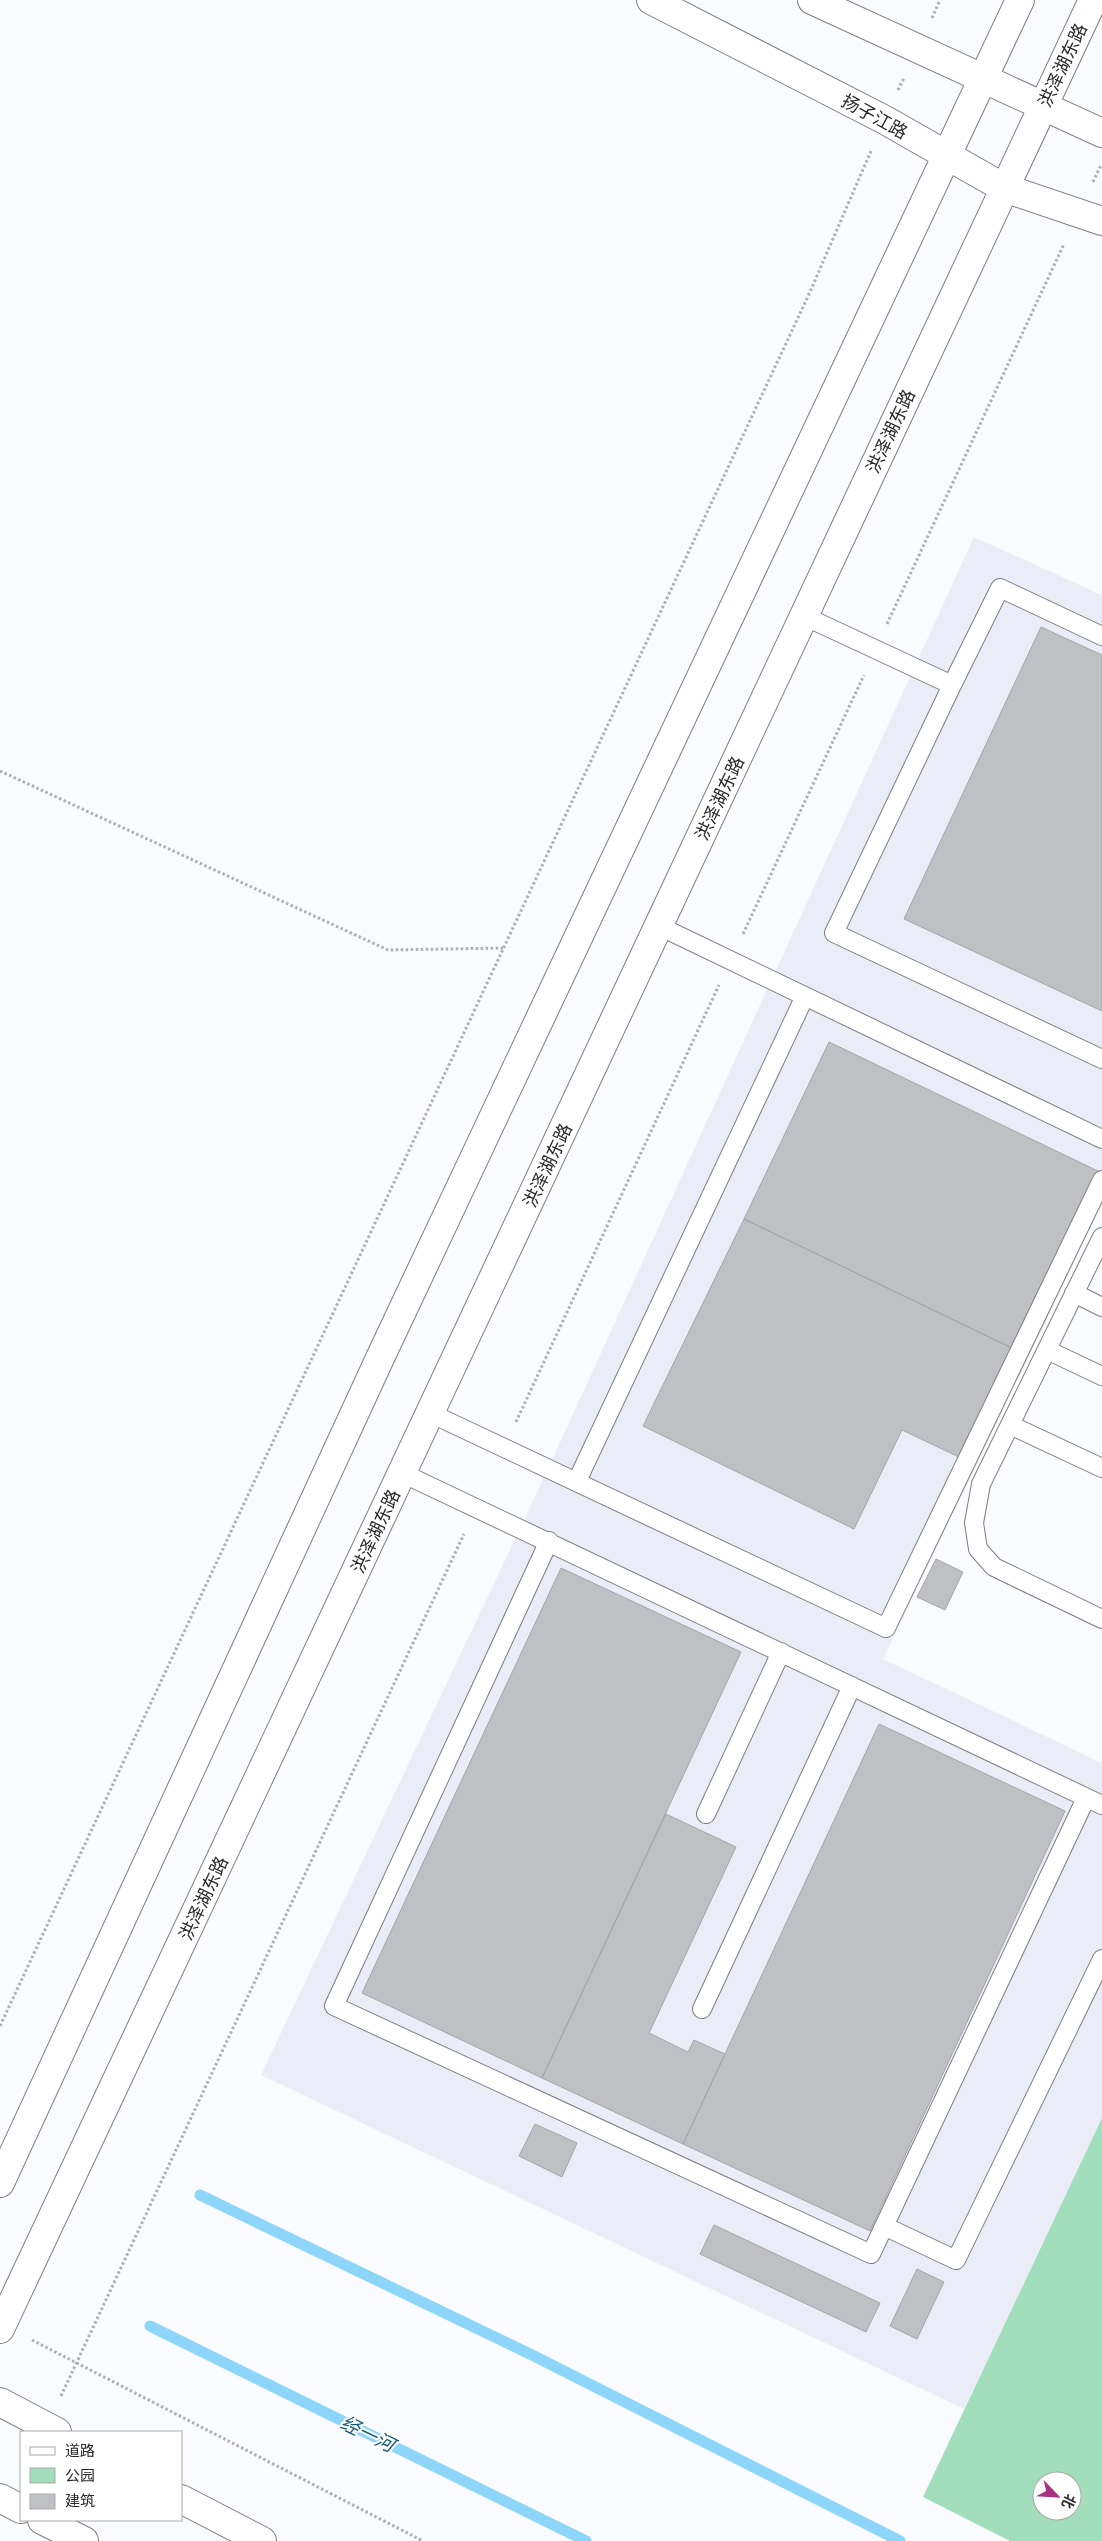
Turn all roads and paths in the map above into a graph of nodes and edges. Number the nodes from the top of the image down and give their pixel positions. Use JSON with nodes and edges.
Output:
{"nodes":[{"id":1,"x":651,"y":0,"type":"edge"},
{"id":2,"x":812,"y":0,"type":"edge"},
{"id":3,"x":940,"y":0,"type":"edge"},
{"id":4,"x":1020,"y":0,"type":"edge"},
{"id":5,"x":1093,"y":0,"type":"edge"},
{"id":6,"x":918,"y":49,"type":"junction"},
{"id":7,"x":983,"y":79,"type":"junction"},
{"id":8,"x":1043,"y":106,"type":"junction"},
{"id":9,"x":884,"y":120,"type":"junction"},
{"id":10,"x":1102,"y":133,"type":"edge"},
{"id":11,"x":946,"y":156,"type":"junction"},
{"id":12,"x":1102,"y":164,"type":"edge"},
{"id":13,"x":1004,"y":188,"type":"junction"},
{"id":14,"x":1090,"y":217,"type":"edge"},
{"id":15,"x":804,"y":616,"type":"junction"},
{"id":16,"x":1102,"y":636,"type":"edge"},
{"id":17,"x":875,"y":650,"type":"junction"},
{"id":18,"x":952,"y":685,"type":"junction"},
{"id":19,"x":0,"y":771,"type":"edge"},
{"id":20,"x":658,"y":926,"type":"junction"},
{"id":21,"x":504,"y":948,"type":"junction"},
{"id":22,"x":730,"y":960,"type":"junction"},
{"id":23,"x":805,"y":996,"type":"junction"},
{"id":24,"x":1102,"y":1059,"type":"edge"},
{"id":25,"x":1102,"y":1139,"type":"edge"},
{"id":26,"x":1102,"y":1180,"type":"edge"},
{"id":27,"x":1102,"y":1237,"type":"edge"},
{"id":28,"x":1074,"y":1294,"type":"junction"},
{"id":29,"x":1102,"y":1307,"type":"edge"},
{"id":30,"x":1047,"y":1350,"type":"junction"},
{"id":31,"x":1102,"y":1376,"type":"edge"},
{"id":32,"x":430,"y":1414,"type":"junction"},
{"id":33,"x":1010,"y":1424,"type":"junction"},
{"id":34,"x":504,"y":1448,"type":"junction"},
{"id":35,"x":1102,"y":1468,"type":"edge"},
{"id":36,"x":402,"y":1473,"type":"junction"},
{"id":37,"x":577,"y":1481,"type":"junction"},
{"id":38,"x":476,"y":1507,"type":"junction"},
{"id":39,"x":549,"y":1540,"type":"junction"},
{"id":40,"x":1102,"y":1619,"type":"edge"},
{"id":41,"x":781,"y":1652,"type":"junction"},
{"id":42,"x":852,"y":1686,"type":"junction"},
{"id":43,"x":1086,"y":1798,"type":"junction"},
{"id":44,"x":1102,"y":1805,"type":"edge"},
{"id":45,"x":706,"y":1814,"type":"dead end"},
{"id":46,"x":1102,"y":1959,"type":"edge"},
{"id":47,"x":702,"y":2009,"type":"dead end"},
{"id":48,"x":0,"y":2026,"type":"edge"},
{"id":49,"x":0,"y":2183,"type":"edge"},
{"id":50,"x":884,"y":2226,"type":"junction"},
{"id":51,"x":1,"y":2327,"type":"edge"},
{"id":52,"x":77,"y":2363,"type":"junction"},
{"id":53,"x":0,"y":2402,"type":"edge"},
{"id":54,"x":51,"y":2429,"type":"edge"},
{"id":55,"x":0,"y":2498,"type":"edge"},
{"id":56,"x":182,"y":2500,"type":"edge"},
{"id":57,"x":20,"y":2508,"type":"edge"},
{"id":58,"x":44,"y":2521,"type":"edge"},
{"id":59,"x":84,"y":2541,"type":"edge"},
{"id":60,"x":262,"y":2541,"type":"edge"},
{"id":61,"x":423,"y":2541,"type":"edge"}],
"edges":[{"from":1,"to":9,"type":"main road","name":"扬子江路"},
{"from":2,"to":6,"type":"main road"},
{"from":3,"to":6,"type":"path"},
{"from":4,"to":7,"type":"main road"},
{"from":5,"to":8,"type":"main road","name":"洪泽湖东路"},
{"from":6,"to":7,"type":"main road"},
{"from":6,"to":9,"type":"path"},
{"from":7,"to":8,"type":"main road"},
{"from":7,"to":11,"type":"main road"},
{"from":8,"to":10,"type":"main road"},
{"from":8,"to":13,"type":"main road","name":"洪泽湖东路"},
{"from":9,"to":11,"type":"main road","name":"扬子江路"},
{"from":9,"to":21,"type":"path"},
{"from":11,"to":13,"type":"main road","name":"扬子江路"},
{"from":11,"to":49,"type":"main road"},
{"from":12,"to":14,"type":"path"},
{"from":13,"to":14,"type":"main road","name":"扬子江路"},
{"from":13,"to":15,"type":"main road","name":"洪泽湖东路"},
{"from":14,"to":17,"type":"path"},
{"from":15,"to":17,"type":"lane"},
{"from":15,"to":20,"type":"main road","name":"洪泽湖东路"},
{"from":16,"to":18,"type":"lane"},
{"from":17,"to":18,"type":"lane"},
{"from":17,"to":22,"type":"path"},
{"from":18,"to":24,"type":"lane"},
{"from":19,"to":21,"type":"path"},
{"from":20,"to":22,"type":"lane"},
{"from":20,"to":32,"type":"main road","name":"洪泽湖东路"},
{"from":21,"to":48,"type":"path"},
{"from":22,"to":23,"type":"lane"},
{"from":22,"to":34,"type":"path"},
{"from":23,"to":25,"type":"lane"},
{"from":23,"to":37,"type":"lane"},
{"from":26,"to":37,"type":"lane"},
{"from":27,"to":28,"type":"lane"},
{"from":28,"to":29,"type":"lane"},
{"from":28,"to":30,"type":"lane"},
{"from":30,"to":31,"type":"lane"},
{"from":30,"to":33,"type":"lane"},
{"from":32,"to":34,"type":"lane"},
{"from":32,"to":36,"type":"main road","name":"洪泽湖东路"},
{"from":33,"to":35,"type":"lane"},
{"from":33,"to":40,"type":"lane"},
{"from":34,"to":37,"type":"lane"},
{"from":36,"to":38,"type":"lane"},
{"from":36,"to":51,"type":"main road","name":"洪泽湖东路"},
{"from":38,"to":39,"type":"lane"},
{"from":38,"to":52,"type":"path"},
{"from":39,"to":41,"type":"lane"},
{"from":39,"to":50,"type":"lane"},
{"from":41,"to":42,"type":"lane"},
{"from":41,"to":45,"type":"lane"},
{"from":42,"to":43,"type":"lane"},
{"from":42,"to":47,"type":"lane"},
{"from":43,"to":44,"type":"lane"},
{"from":43,"to":50,"type":"lane"},
{"from":46,"to":50,"type":"lane"},
{"from":51,"to":52,"type":"path"},
{"from":52,"to":54,"type":"path"},
{"from":52,"to":61,"type":"path"},
{"from":53,"to":54,"type":"main road"},
{"from":55,"to":57,"type":"main road"},
{"from":56,"to":60,"type":"main road"},
{"from":58,"to":59,"type":"main road"}]}
